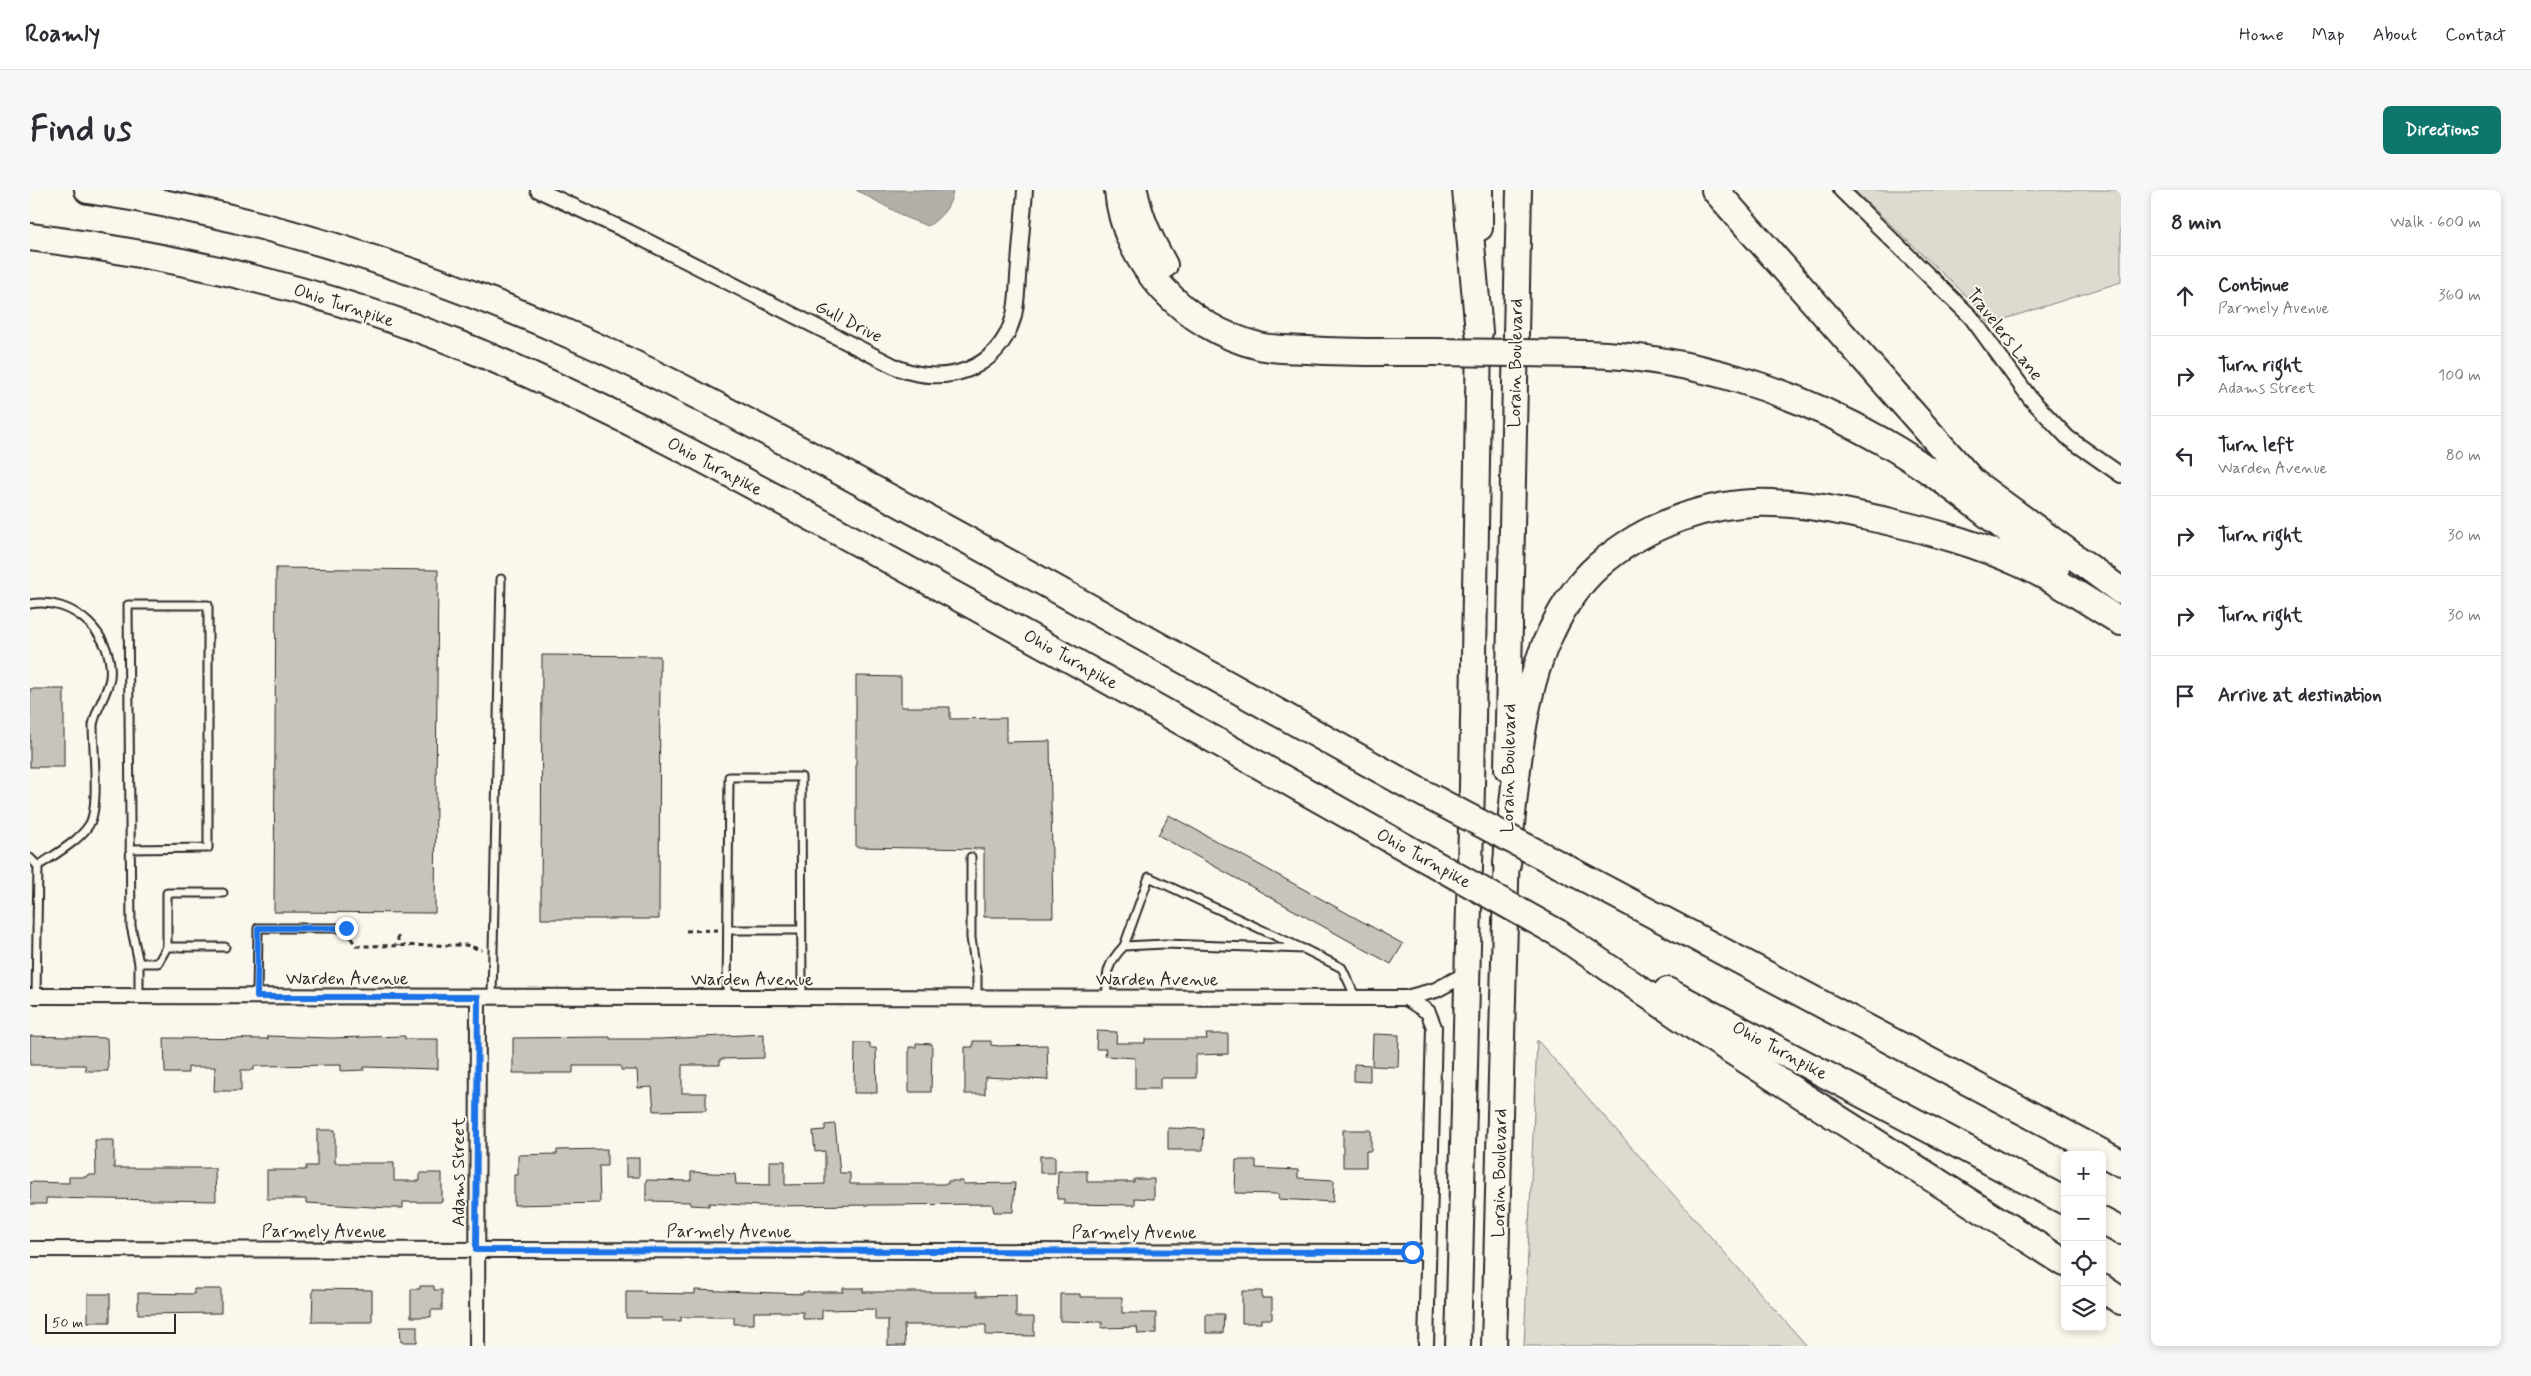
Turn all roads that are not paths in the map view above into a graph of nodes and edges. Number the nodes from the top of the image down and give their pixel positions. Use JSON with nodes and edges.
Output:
{"nodes":[{"id":1,"x":88,"y":190,"type":"edge"},
{"id":2,"x":538,"y":190,"type":"edge"},
{"id":3,"x":1025,"y":190,"type":"edge"},
{"id":4,"x":1118,"y":190,"type":"edge"},
{"id":5,"x":1134,"y":190,"type":"edge"},
{"id":6,"x":1466,"y":190,"type":"edge"},
{"id":7,"x":1480,"y":190,"type":"edge"},
{"id":8,"x":1519,"y":190,"type":"edge"},
{"id":9,"x":1715,"y":190,"type":"edge"},
{"id":10,"x":1841,"y":190,"type":"edge"},
{"id":11,"x":30,"y":236,"type":"edge"},
{"id":12,"x":1479,"y":332,"type":"junction"},
{"id":13,"x":1433,"y":345,"type":"junction"},
{"id":14,"x":1585,"y":348,"type":"junction"},
{"id":15,"x":2121,"y":475,"type":"edge"},
{"id":16,"x":1973,"y":482,"type":"junction"},
{"id":17,"x":501,"y":579,"type":"dead end"},
{"id":18,"x":2121,"y":591,"type":"edge"},
{"id":19,"x":30,"y":604,"type":"edge"},
{"id":20,"x":2121,"y":618,"type":"edge"},
{"id":21,"x":2121,"y":622,"type":"edge"},
{"id":22,"x":130,"y":849,"type":"junction"},
{"id":23,"x":971,"y":857,"type":"dead end"},
{"id":24,"x":30,"y":858,"type":"edge"},
{"id":25,"x":1507,"y":864,"type":"junction"},
{"id":26,"x":38,"y":866,"type":"junction"},
{"id":27,"x":223,"y":894,"type":"dead end"},
{"id":28,"x":346,"y":928,"type":"dead end"},
{"id":29,"x":728,"y":930,"type":"junction"},
{"id":30,"x":800,"y":930,"type":"junction"},
{"id":31,"x":1558,"y":933,"type":"junction"},
{"id":32,"x":1124,"y":946,"type":"junction"},
{"id":33,"x":167,"y":947,"type":"junction"},
{"id":34,"x":225,"y":947,"type":"dead end"},
{"id":35,"x":1304,"y":949,"type":"junction"},
{"id":36,"x":139,"y":964,"type":"junction"},
{"id":37,"x":1468,"y":972,"type":"junction"},
{"id":38,"x":33,"y":996,"type":"edge"},
{"id":39,"x":139,"y":996,"type":"junction"},
{"id":40,"x":257,"y":997,"type":"junction"},
{"id":41,"x":485,"y":998,"type":"junction"},
{"id":42,"x":727,"y":998,"type":"junction"},
{"id":43,"x":802,"y":998,"type":"junction"},
{"id":44,"x":977,"y":998,"type":"junction"},
{"id":45,"x":1107,"y":998,"type":"junction"},
{"id":46,"x":1357,"y":998,"type":"junction"},
{"id":47,"x":1406,"y":998,"type":"junction"},
{"id":48,"x":1883,"y":1036,"type":"junction"},
{"id":49,"x":2121,"y":1145,"type":"edge"},
{"id":50,"x":2121,"y":1164,"type":"edge"},
{"id":51,"x":2061,"y":1199,"type":"edge"},
{"id":52,"x":2106,"y":1223,"type":"edge"},
{"id":53,"x":2121,"y":1231,"type":"edge"},
{"id":54,"x":30,"y":1249,"type":"edge"},
{"id":55,"x":476,"y":1250,"type":"junction"},
{"id":56,"x":1428,"y":1252,"type":"junction"},
{"id":57,"x":2061,"y":1259,"type":"edge"},
{"id":58,"x":2106,"y":1291,"type":"edge"},
{"id":59,"x":2121,"y":1301,"type":"edge"},
{"id":60,"x":477,"y":1346,"type":"edge"},
{"id":61,"x":1426,"y":1346,"type":"edge"},
{"id":62,"x":1458,"y":1346,"type":"edge"},
{"id":63,"x":1494,"y":1346,"type":"edge"}],
"edges":[{"from":1,"to":48,"type":"highway","bridge":true},
{"from":2,"to":3,"type":"street","name":"Gull Drive"},
{"from":4,"to":13,"type":"highway"},
{"from":5,"to":13,"type":"highway"},
{"from":6,"to":12,"type":"highway"},
{"from":7,"to":12,"type":"highway","name":"Lorain Boulevard"},
{"from":8,"to":25,"type":"highway","name":"Lorain Boulevard"},
{"from":9,"to":16,"type":"highway"},
{"from":10,"to":15,"type":"street","name":"Travelers Lane"},
{"from":11,"to":31,"type":"highway","name":"Ohio Turnpike","bridge":true},
{"from":12,"to":37,"type":"highway","name":"Lorain Boulevard"},
{"from":13,"to":14,"type":"highway"},
{"from":14,"to":16,"type":"highway"},
{"from":14,"to":20,"type":"highway"},
{"from":16,"to":18,"type":"highway"},
{"from":17,"to":41,"type":"lane"},
{"from":19,"to":26,"type":"lane"},
{"from":21,"to":25,"type":"highway"},
{"from":22,"to":22,"type":"lane"},
{"from":22,"to":36,"type":"lane"},
{"from":23,"to":44,"type":"lane"},
{"from":24,"to":26,"type":"lane"},
{"from":25,"to":63,"type":"highway","name":"Lorain Boulevard"},
{"from":26,"to":38,"type":"lane"},
{"from":27,"to":33,"type":"lane"},
{"from":28,"to":40,"type":"lane"},
{"from":29,"to":30,"type":"lane"},
{"from":29,"to":30,"type":"lane"},
{"from":29,"to":42,"type":"lane"},
{"from":30,"to":43,"type":"lane"},
{"from":31,"to":51,"type":"highway","name":"Ohio Turnpike"},
{"from":31,"to":57,"type":"highway"},
{"from":32,"to":35,"type":"lane"},
{"from":32,"to":35,"type":"lane"},
{"from":32,"to":45,"type":"lane"},
{"from":33,"to":34,"type":"lane"},
{"from":33,"to":36,"type":"lane"},
{"from":35,"to":46,"type":"lane"},
{"from":36,"to":39,"type":"lane"},
{"from":37,"to":47,"type":"street","name":"Warden Avenue"},
{"from":37,"to":62,"type":"highway","name":"Lorain Boulevard"},
{"from":38,"to":39,"type":"street","name":"Warden Avenue"},
{"from":39,"to":40,"type":"street","name":"Warden Avenue"},
{"from":40,"to":41,"type":"street","name":"Warden Avenue"},
{"from":41,"to":42,"type":"street","name":"Warden Avenue"},
{"from":41,"to":55,"type":"street","name":"Adams Street"},
{"from":42,"to":43,"type":"street","name":"Warden Avenue"},
{"from":43,"to":44,"type":"street","name":"Warden Avenue"},
{"from":44,"to":45,"type":"street","name":"Warden Avenue"},
{"from":45,"to":46,"type":"street","name":"Warden Avenue"},
{"from":46,"to":47,"type":"street","name":"Warden Avenue"},
{"from":47,"to":56,"type":"street"},
{"from":48,"to":49,"type":"highway"},
{"from":48,"to":50,"type":"highway"},
{"from":52,"to":53,"type":"highway"},
{"from":54,"to":55,"type":"street","name":"Parmely Avenue"},
{"from":55,"to":56,"type":"street","name":"Parmely Avenue"},
{"from":55,"to":60,"type":"street","name":"Adams Street"},
{"from":56,"to":61,"type":"street"},
{"from":58,"to":59,"type":"highway"}]}
